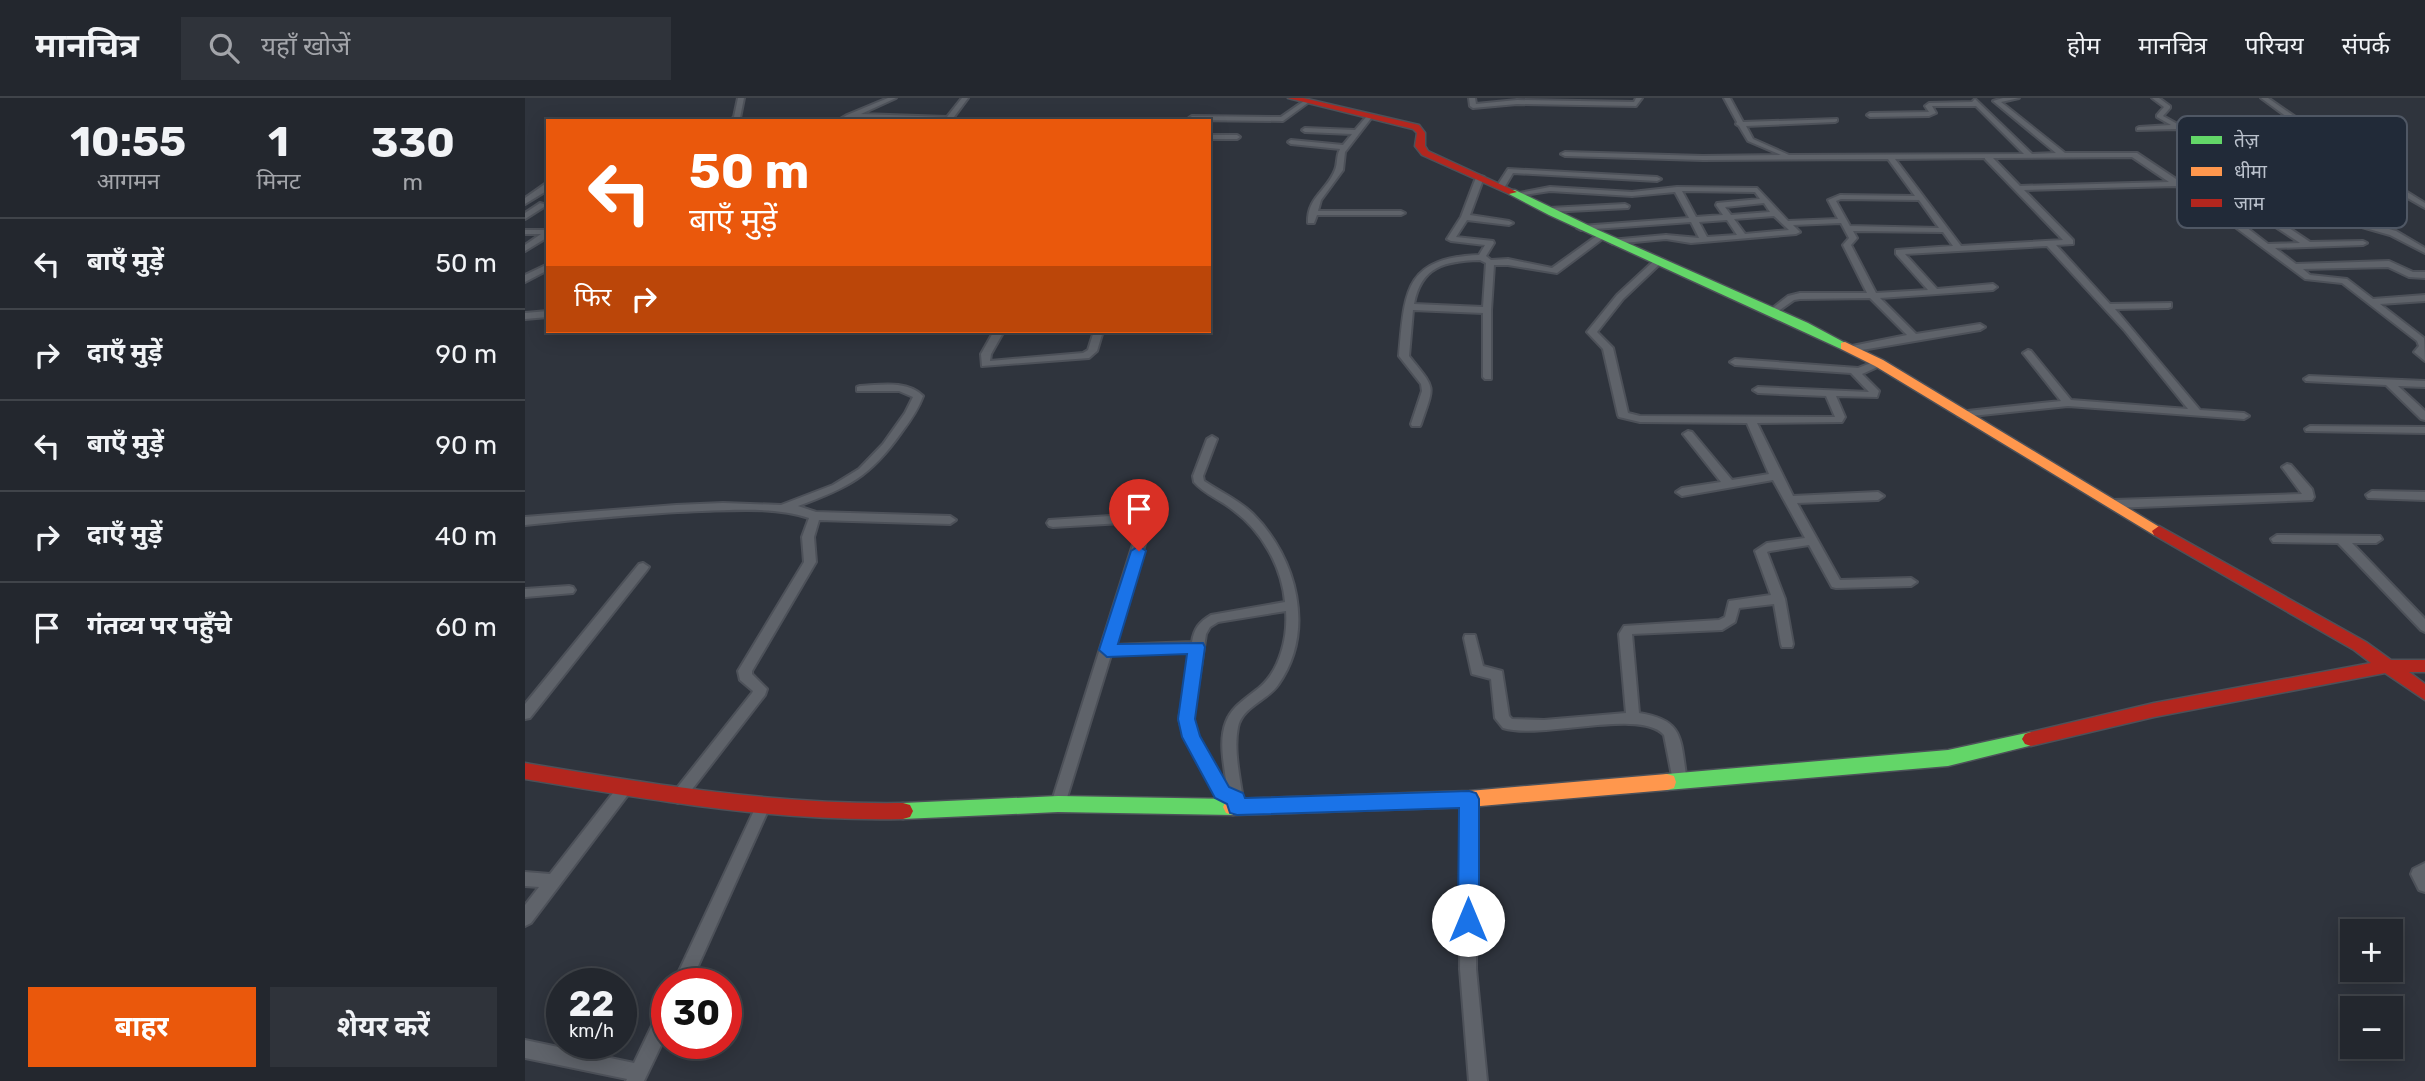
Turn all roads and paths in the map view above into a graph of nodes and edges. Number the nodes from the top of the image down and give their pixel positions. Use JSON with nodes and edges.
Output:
{"nodes":[{"id":1,"x":741,"y":98,"type":"edge"},
{"id":2,"x":893,"y":98,"type":"edge"},
{"id":3,"x":965,"y":98,"type":"edge"},
{"id":4,"x":1472,"y":98,"type":"edge"},
{"id":5,"x":1639,"y":98,"type":"edge"},
{"id":6,"x":1727,"y":98,"type":"edge"},
{"id":7,"x":1972,"y":98,"type":"edge"},
{"id":8,"x":2016,"y":98,"type":"edge"},
{"id":9,"x":2155,"y":98,"type":"edge"},
{"id":10,"x":2264,"y":98,"type":"edge"},
{"id":11,"x":1299,"y":100,"type":"edge"},
{"id":12,"x":1979,"y":104,"type":"junction"},
{"id":13,"x":1199,"y":110,"type":"dead end"},
{"id":14,"x":1870,"y":115,"type":"dead end"},
{"id":15,"x":849,"y":116,"type":"junction"},
{"id":16,"x":2289,"y":116,"type":"edge"},
{"id":17,"x":1369,"y":117,"type":"junction"},
{"id":18,"x":736,"y":119,"type":"edge"},
{"id":19,"x":844,"y":119,"type":"edge"},
{"id":20,"x":922,"y":119,"type":"edge"},
{"id":21,"x":948,"y":119,"type":"edge"},
{"id":22,"x":1191,"y":119,"type":"edge"},
{"id":23,"x":1835,"y":120,"type":"dead end"},
{"id":24,"x":1739,"y":124,"type":"junction"},
{"id":25,"x":2177,"y":126,"type":"edge"},
{"id":26,"x":2177,"y":127,"type":"edge"},
{"id":27,"x":2139,"y":129,"type":"dead end"},
{"id":28,"x":1305,"y":130,"type":"dead end"},
{"id":29,"x":1356,"y":132,"type":"junction"},
{"id":30,"x":1211,"y":137,"type":"edge"},
{"id":31,"x":1237,"y":137,"type":"dead end"},
{"id":32,"x":1291,"y":142,"type":"dead end"},
{"id":33,"x":1345,"y":147,"type":"junction"},
{"id":34,"x":1565,"y":154,"type":"dead end"},
{"id":35,"x":1989,"y":156,"type":"junction"},
{"id":36,"x":2030,"y":156,"type":"junction"},
{"id":37,"x":2064,"y":156,"type":"junction"},
{"id":38,"x":1655,"y":158,"type":"junction"},
{"id":39,"x":1793,"y":158,"type":"junction"},
{"id":40,"x":1891,"y":158,"type":"junction"},
{"id":41,"x":1480,"y":177,"type":"junction"},
{"id":42,"x":1657,"y":179,"type":"junction"},
{"id":43,"x":2176,"y":184,"type":"joint"},
{"id":44,"x":1501,"y":186,"type":"junction"},
{"id":45,"x":546,"y":187,"type":"edge"},
{"id":46,"x":2020,"y":188,"type":"junction"},
{"id":47,"x":1677,"y":189,"type":"junction"},
{"id":48,"x":1658,"y":190,"type":"junction"},
{"id":49,"x":1518,"y":194,"type":"junction"},
{"id":50,"x":2407,"y":195,"type":"edge"},
{"id":51,"x":1921,"y":198,"type":"junction"},
{"id":52,"x":1766,"y":201,"type":"junction"},
{"id":53,"x":525,"y":202,"type":"edge"},
{"id":54,"x":2423,"y":204,"type":"edge"},
{"id":55,"x":543,"y":205,"type":"dead end"},
{"id":56,"x":1625,"y":206,"type":"dead end"},
{"id":57,"x":1549,"y":210,"type":"junction"},
{"id":58,"x":1401,"y":213,"type":"dead end"},
{"id":59,"x":1776,"y":214,"type":"junction"},
{"id":60,"x":525,"y":217,"type":"edge"},
{"id":61,"x":1465,"y":217,"type":"junction"},
{"id":62,"x":1728,"y":217,"type":"junction"},
{"id":63,"x":1693,"y":219,"type":"junction"},
{"id":64,"x":1509,"y":223,"type":"dead end"},
{"id":65,"x":1787,"y":223,"type":"junction"},
{"id":66,"x":1845,"y":224,"type":"junction"},
{"id":67,"x":1581,"y":228,"type":"junction"},
{"id":68,"x":2242,"y":228,"type":"edge"},
{"id":69,"x":2283,"y":228,"type":"edge"},
{"id":70,"x":2376,"y":228,"type":"edge"},
{"id":71,"x":1944,"y":229,"type":"junction"},
{"id":72,"x":525,"y":232,"type":"edge"},
{"id":73,"x":546,"y":233,"type":"edge"},
{"id":74,"x":546,"y":234,"type":"edge"},
{"id":75,"x":1742,"y":236,"type":"junction"},
{"id":76,"x":1607,"y":239,"type":"junction"},
{"id":77,"x":1704,"y":239,"type":"junction"},
{"id":78,"x":2049,"y":243,"type":"junction"},
{"id":79,"x":2363,"y":243,"type":"dead end"},
{"id":80,"x":2309,"y":245,"type":"junction"},
{"id":81,"x":2267,"y":246,"type":"junction"},
{"id":82,"x":1958,"y":247,"type":"junction"},
{"id":83,"x":525,"y":249,"type":"edge"},
{"id":84,"x":2425,"y":251,"type":"edge"},
{"id":85,"x":1486,"y":260,"type":"junction"},
{"id":86,"x":1660,"y":260,"type":"junction"},
{"id":87,"x":546,"y":267,"type":"edge"},
{"id":88,"x":2295,"y":267,"type":"junction"},
{"id":89,"x":2425,"y":275,"type":"edge"},
{"id":90,"x":525,"y":279,"type":"edge"},
{"id":91,"x":1993,"y":287,"type":"dead end"},
{"id":92,"x":1935,"y":292,"type":"junction"},
{"id":93,"x":1873,"y":296,"type":"junction"},
{"id":94,"x":2425,"y":298,"type":"edge"},
{"id":95,"x":2371,"y":302,"type":"junction"},
{"id":96,"x":2168,"y":305,"type":"dead end"},
{"id":97,"x":1411,"y":307,"type":"junction"},
{"id":98,"x":2107,"y":307,"type":"junction"},
{"id":99,"x":1487,"y":310,"type":"junction"},
{"id":100,"x":1774,"y":310,"type":"junction"},
{"id":101,"x":546,"y":314,"type":"edge"},
{"id":102,"x":525,"y":316,"type":"edge"},
{"id":103,"x":1980,"y":327,"type":"dead end"},
{"id":104,"x":998,"y":333,"type":"edge"},
{"id":105,"x":1097,"y":333,"type":"edge"},
{"id":106,"x":1914,"y":337,"type":"junction"},
{"id":107,"x":1850,"y":349,"type":"junction"},
{"id":108,"x":2028,"y":353,"type":"dead end"},
{"id":109,"x":2425,"y":358,"type":"edge"},
{"id":110,"x":1735,"y":362,"type":"dead end"},
{"id":111,"x":1879,"y":363,"type":"junction"},
{"id":112,"x":1857,"y":371,"type":"junction"},
{"id":113,"x":1487,"y":377,"type":"dead end"},
{"id":114,"x":2309,"y":379,"type":"dead end"},
{"id":115,"x":2388,"y":382,"type":"junction"},
{"id":116,"x":2425,"y":384,"type":"edge"},
{"id":117,"x":860,"y":389,"type":"dead end"},
{"id":118,"x":1758,"y":390,"type":"dead end"},
{"id":119,"x":1830,"y":394,"type":"junction"},
{"id":120,"x":2068,"y":403,"type":"junction"},
{"id":121,"x":1962,"y":414,"type":"junction"},
{"id":122,"x":2197,"y":414,"type":"junction"},
{"id":123,"x":2244,"y":416,"type":"dead end"},
{"id":124,"x":2425,"y":416,"type":"edge"},
{"id":125,"x":1751,"y":421,"type":"junction"},
{"id":126,"x":1416,"y":424,"type":"dead end"},
{"id":127,"x":2310,"y":429,"type":"dead end"},
{"id":128,"x":2425,"y":429,"type":"edge"},
{"id":129,"x":1688,"y":434,"type":"dead end"},
{"id":130,"x":1212,"y":439,"type":"dead end"},
{"id":131,"x":2287,"y":467,"type":"dead end"},
{"id":132,"x":1776,"y":477,"type":"junction"},
{"id":133,"x":1729,"y":485,"type":"junction"},
{"id":134,"x":1682,"y":492,"type":"dead end"},
{"id":135,"x":2372,"y":495,"type":"dead end"},
{"id":136,"x":1878,"y":496,"type":"dead end"},
{"id":137,"x":2425,"y":496,"type":"edge"},
{"id":138,"x":1790,"y":500,"type":"junction"},
{"id":139,"x":2114,"y":504,"type":"junction"},
{"id":140,"x":785,"y":507,"type":"junction"},
{"id":141,"x":815,"y":516,"type":"junction"},
{"id":142,"x":950,"y":520,"type":"dead end"},
{"id":143,"x":525,"y":522,"type":"edge"},
{"id":144,"x":1053,"y":523,"type":"dead end"},
{"id":145,"x":2277,"y":539,"type":"dead end"},
{"id":146,"x":2376,"y":539,"type":"dead end"},
{"id":147,"x":1812,"y":541,"type":"junction"},
{"id":148,"x":2343,"y":541,"type":"junction"},
{"id":149,"x":643,"y":566,"type":"dead end"},
{"id":150,"x":1911,"y":582,"type":"dead end"},
{"id":151,"x":569,"y":590,"type":"dead end"},
{"id":152,"x":525,"y":593,"type":"edge"},
{"id":153,"x":1779,"y":599,"type":"junction"},
{"id":154,"x":1291,"y":606,"type":"junction"},
{"id":155,"x":2425,"y":628,"type":"edge"},
{"id":156,"x":1470,"y":638,"type":"dead end"},
{"id":157,"x":1787,"y":644,"type":"dead end"},
{"id":158,"x":1197,"y":647,"type":"junction"},
{"id":159,"x":1107,"y":650,"type":"junction"},
{"id":160,"x":2387,"y":666,"type":"junction"},
{"id":161,"x":2425,"y":666,"type":"edge"},
{"id":162,"x":2425,"y":693,"type":"edge"},
{"id":163,"x":525,"y":714,"type":"edge"},
{"id":164,"x":1633,"y":719,"type":"junction"},
{"id":165,"x":525,"y":771,"type":"edge"},
{"id":166,"x":1680,"y":781,"type":"junction"},
{"id":167,"x":625,"y":788,"type":"junction"},
{"id":168,"x":678,"y":797,"type":"junction"},
{"id":169,"x":1469,"y":799,"type":"junction"},
{"id":170,"x":1237,"y":803,"type":"junction"},
{"id":171,"x":1058,"y":804,"type":"junction"},
{"id":172,"x":763,"y":806,"type":"junction"},
{"id":173,"x":2425,"y":870,"type":"edge"},
{"id":174,"x":525,"y":879,"type":"edge"},
{"id":175,"x":553,"y":881,"type":"junction"},
{"id":176,"x":2425,"y":885,"type":"edge"},
{"id":177,"x":525,"y":918,"type":"edge"},
{"id":178,"x":688,"y":968,"type":"edge"},
{"id":179,"x":651,"y":1047,"type":"edge"},
{"id":180,"x":525,"y":1049,"type":"edge"},
{"id":181,"x":637,"y":1077,"type":"edge"},
{"id":182,"x":1478,"y":1081,"type":"edge"}],
"edges":[{"from":1,"to":18,"type":"street"},
{"from":2,"to":15,"type":"street"},
{"from":3,"to":21,"type":"street"},
{"from":4,"to":5,"type":"street"},
{"from":6,"to":24,"type":"street"},
{"from":7,"to":12,"type":"street"},
{"from":8,"to":37,"type":"street"},
{"from":9,"to":25,"type":"street"},
{"from":10,"to":16,"type":"street"},
{"from":11,"to":17,"type":"street"},
{"from":11,"to":22,"type":"street"},
{"from":12,"to":14,"type":"street"},
{"from":12,"to":36,"type":"street"},
{"from":13,"to":22,"type":"street"},
{"from":15,"to":19,"type":"street"},
{"from":15,"to":20,"type":"street"},
{"from":17,"to":29,"type":"street"},
{"from":17,"to":41,"type":"street"},
{"from":23,"to":24,"type":"street"},
{"from":24,"to":39,"type":"street"},
{"from":26,"to":27,"type":"street"},
{"from":28,"to":29,"type":"street"},
{"from":29,"to":33,"type":"street"},
{"from":30,"to":31,"type":"street"},
{"from":32,"to":33,"type":"street"},
{"from":33,"to":58,"type":"street"},
{"from":34,"to":38,"type":"street"},
{"from":35,"to":36,"type":"street"},
{"from":35,"to":40,"type":"street"},
{"from":35,"to":46,"type":"street"},
{"from":36,"to":37,"type":"street"},
{"from":37,"to":43,"type":"street"},
{"from":38,"to":39,"type":"street"},
{"from":38,"to":42,"type":"street"},
{"from":39,"to":40,"type":"street"},
{"from":40,"to":51,"type":"street"},
{"from":41,"to":44,"type":"street"},
{"from":41,"to":61,"type":"street"},
{"from":42,"to":44,"type":"street"},
{"from":42,"to":48,"type":"street"},
{"from":43,"to":46,"type":"street"},
{"from":44,"to":49,"type":"street"},
{"from":45,"to":53,"type":"street"},
{"from":46,"to":78,"type":"street"},
{"from":47,"to":48,"type":"street"},
{"from":47,"to":52,"type":"street"},
{"from":47,"to":63,"type":"street"},
{"from":48,"to":49,"type":"street"},
{"from":49,"to":57,"type":"street"},
{"from":50,"to":54,"type":"street"},
{"from":51,"to":66,"type":"street"},
{"from":51,"to":71,"type":"street"},
{"from":52,"to":59,"type":"street"},
{"from":52,"to":62,"type":"street"},
{"from":55,"to":60,"type":"street"},
{"from":56,"to":57,"type":"street"},
{"from":57,"to":67,"type":"street"},
{"from":59,"to":62,"type":"street"},
{"from":59,"to":65,"type":"street"},
{"from":61,"to":64,"type":"street"},
{"from":61,"to":85,"type":"street"},
{"from":62,"to":63,"type":"street"},
{"from":62,"to":75,"type":"street"},
{"from":63,"to":67,"type":"street"},
{"from":63,"to":77,"type":"street"},
{"from":65,"to":66,"type":"street"},
{"from":65,"to":75,"type":"street"},
{"from":66,"to":71,"type":"street"},
{"from":66,"to":93,"type":"street"},
{"from":67,"to":76,"type":"street"},
{"from":68,"to":81,"type":"street"},
{"from":69,"to":80,"type":"street"},
{"from":70,"to":84,"type":"street"},
{"from":71,"to":82,"type":"street"},
{"from":72,"to":73,"type":"street"},
{"from":74,"to":83,"type":"street"},
{"from":75,"to":77,"type":"street"},
{"from":76,"to":77,"type":"street"},
{"from":76,"to":85,"type":"street"},
{"from":76,"to":86,"type":"street"},
{"from":78,"to":82,"type":"street"},
{"from":78,"to":98,"type":"street"},
{"from":79,"to":80,"type":"street"},
{"from":80,"to":81,"type":"street"},
{"from":81,"to":88,"type":"street"},
{"from":82,"to":92,"type":"street"},
{"from":85,"to":97,"type":"street"},
{"from":85,"to":99,"type":"street"},
{"from":86,"to":100,"type":"street"},
{"from":86,"to":125,"type":"street"},
{"from":87,"to":90,"type":"street"},
{"from":88,"to":89,"type":"street"},
{"from":88,"to":95,"type":"street"},
{"from":91,"to":92,"type":"street"},
{"from":92,"to":93,"type":"street"},
{"from":93,"to":100,"type":"street"},
{"from":93,"to":106,"type":"street"},
{"from":94,"to":95,"type":"street"},
{"from":95,"to":109,"type":"street"},
{"from":96,"to":98,"type":"street"},
{"from":97,"to":99,"type":"street"},
{"from":97,"to":126,"type":"street"},
{"from":98,"to":122,"type":"street"},
{"from":99,"to":113,"type":"street"},
{"from":100,"to":107,"type":"street"},
{"from":101,"to":102,"type":"street"},
{"from":103,"to":106,"type":"street"},
{"from":104,"to":105,"type":"street"},
{"from":106,"to":107,"type":"street"},
{"from":107,"to":111,"type":"street"},
{"from":108,"to":120,"type":"street"},
{"from":110,"to":112,"type":"street"},
{"from":111,"to":112,"type":"street"},
{"from":111,"to":121,"type":"street"},
{"from":112,"to":119,"type":"street"},
{"from":114,"to":115,"type":"street"},
{"from":115,"to":116,"type":"street"},
{"from":115,"to":124,"type":"street"},
{"from":117,"to":140,"type":"street"},
{"from":118,"to":119,"type":"street"},
{"from":119,"to":125,"type":"street"},
{"from":120,"to":121,"type":"street"},
{"from":120,"to":122,"type":"street"},
{"from":121,"to":139,"type":"street"},
{"from":122,"to":123,"type":"street"},
{"from":125,"to":132,"type":"street"},
{"from":127,"to":128,"type":"street"},
{"from":129,"to":133,"type":"street"},
{"from":130,"to":154,"type":"street"},
{"from":131,"to":139,"type":"street"},
{"from":132,"to":133,"type":"street"},
{"from":132,"to":138,"type":"street"},
{"from":133,"to":134,"type":"street"},
{"from":135,"to":137,"type":"street"},
{"from":136,"to":138,"type":"street"},
{"from":138,"to":147,"type":"street"},
{"from":139,"to":160,"type":"street"},
{"from":140,"to":141,"type":"street"},
{"from":140,"to":143,"type":"street"},
{"from":141,"to":142,"type":"street"},
{"from":141,"to":168,"type":"street"},
{"from":144,"to":159,"type":"street"},
{"from":145,"to":148,"type":"street"},
{"from":146,"to":148,"type":"street"},
{"from":147,"to":150,"type":"street"},
{"from":147,"to":153,"type":"street"},
{"from":148,"to":155,"type":"street"},
{"from":149,"to":163,"type":"street"},
{"from":151,"to":152,"type":"street"},
{"from":153,"to":157,"type":"street"},
{"from":153,"to":164,"type":"street"},
{"from":154,"to":158,"type":"street"},
{"from":154,"to":170,"type":"street"},
{"from":156,"to":164,"type":"street"},
{"from":158,"to":159,"type":"street"},
{"from":158,"to":170,"type":"street"},
{"from":159,"to":171,"type":"street"},
{"from":160,"to":161,"type":"street"},
{"from":160,"to":162,"type":"street"},
{"from":160,"to":166,"type":"street"},
{"from":164,"to":166,"type":"street"},
{"from":165,"to":167,"type":"street"},
{"from":166,"to":169,"type":"street"},
{"from":167,"to":168,"type":"street"},
{"from":167,"to":175,"type":"street"},
{"from":168,"to":172,"type":"street"},
{"from":169,"to":170,"type":"street"},
{"from":169,"to":182,"type":"street"},
{"from":170,"to":171,"type":"street"},
{"from":171,"to":172,"type":"street"},
{"from":172,"to":178,"type":"street"},
{"from":173,"to":176,"type":"street"},
{"from":174,"to":175,"type":"street"},
{"from":175,"to":177,"type":"street"},
{"from":179,"to":181,"type":"street"},
{"from":180,"to":181,"type":"street"}]}
